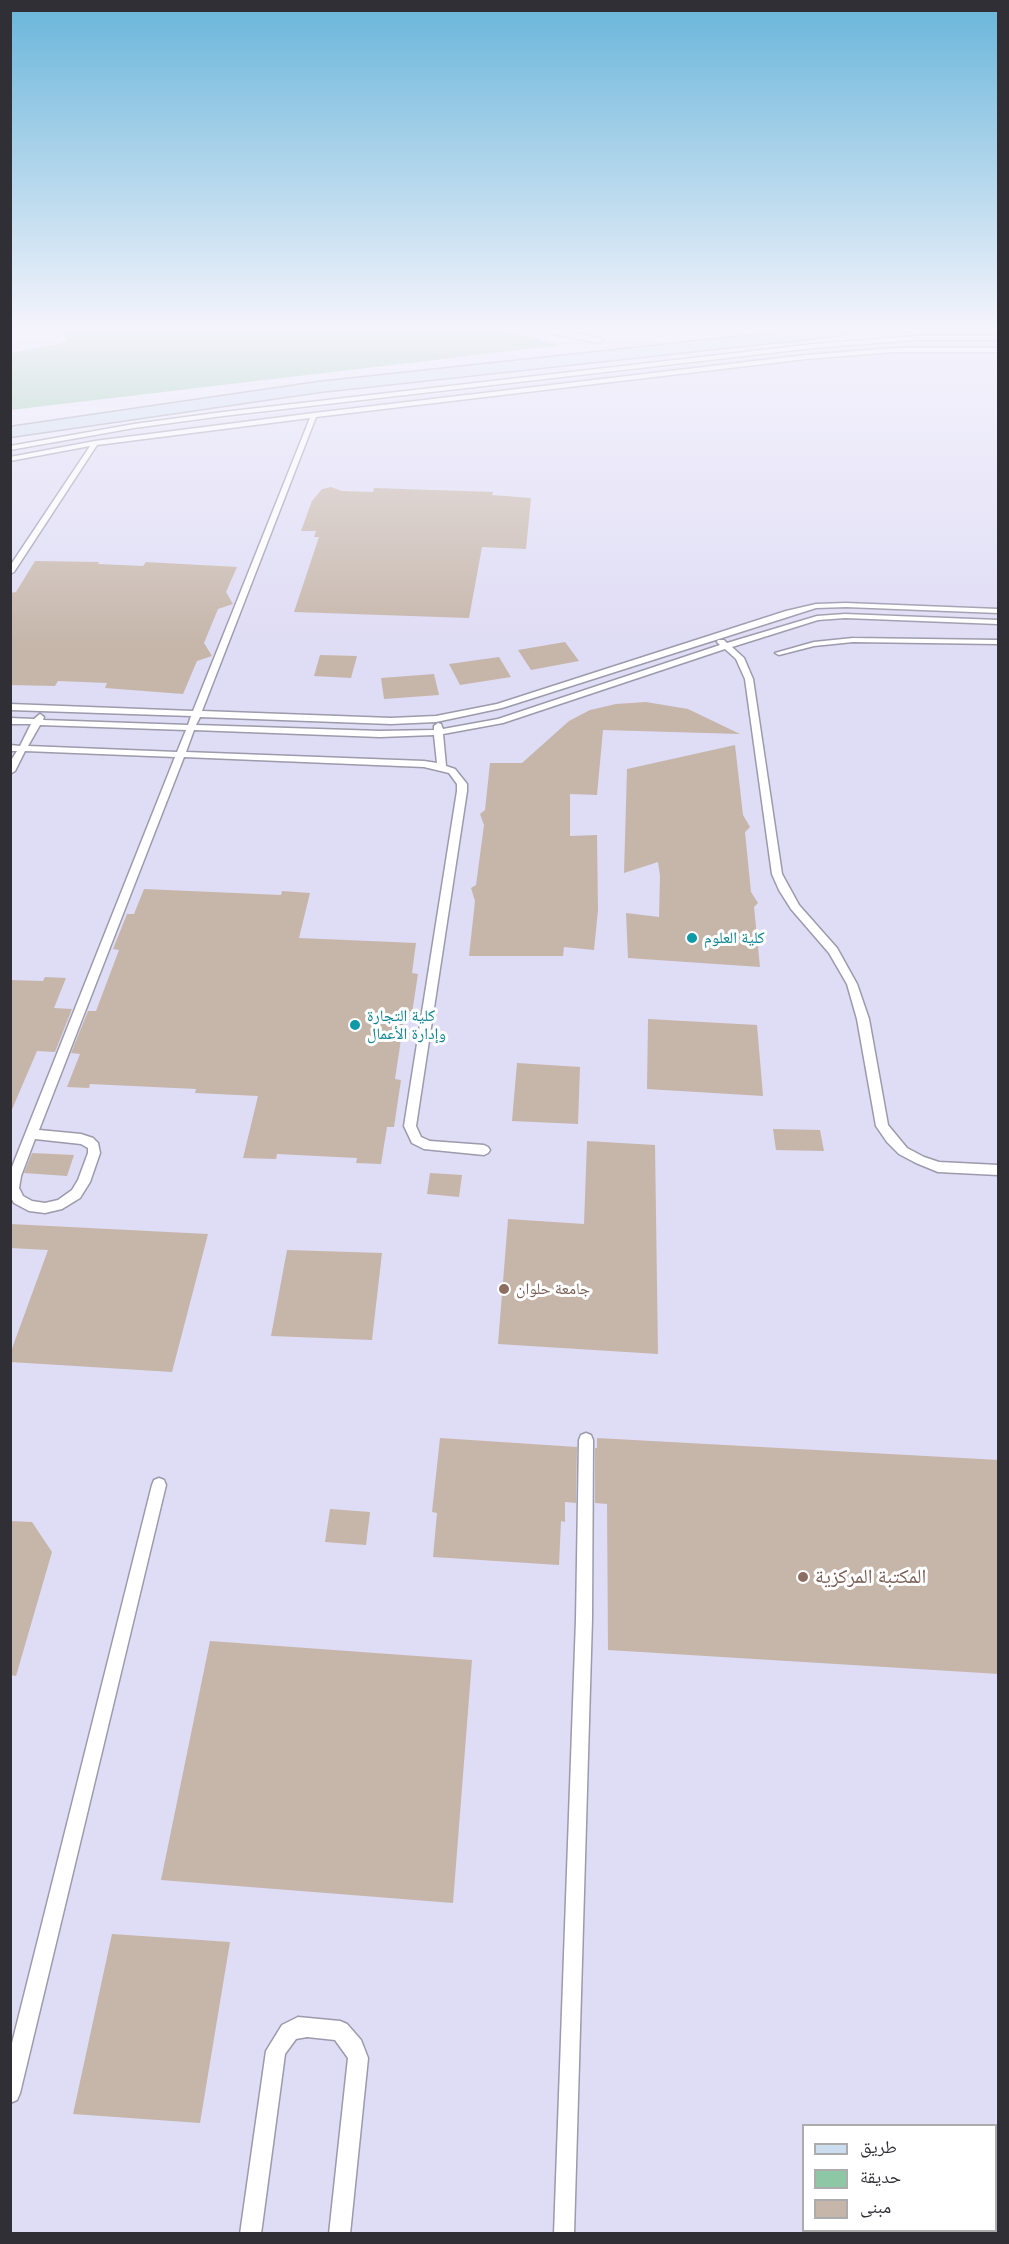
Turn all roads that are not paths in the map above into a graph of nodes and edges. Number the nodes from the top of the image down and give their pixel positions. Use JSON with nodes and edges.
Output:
{"nodes":[{"id":1,"x":86,"y":435,"type":"edge"},
{"id":2,"x":160,"y":435,"type":"edge"},
{"id":3,"x":306,"y":435,"type":"edge"},
{"id":4,"x":95,"y":443,"type":"junction"},
{"id":5,"x":10,"y":448,"type":"edge"},
{"id":6,"x":22,"y":457,"type":"junction"},
{"id":7,"x":10,"y":459,"type":"edge"},
{"id":8,"x":10,"y":469,"type":"edge"},
{"id":9,"x":10,"y":572,"type":"edge"},
{"id":10,"x":999,"y":611,"type":"edge"},
{"id":11,"x":999,"y":622,"type":"edge"},
{"id":12,"x":741,"y":628,"type":"junction"},
{"id":13,"x":714,"y":637,"type":"junction"},
{"id":14,"x":753,"y":637,"type":"junction"},
{"id":15,"x":999,"y":642,"type":"edge"},
{"id":16,"x":727,"y":646,"type":"junction"},
{"id":17,"x":779,"y":653,"type":"dead end"},
{"id":18,"x":10,"y":707,"type":"edge"},
{"id":19,"x":45,"y":708,"type":"junction"},
{"id":20,"x":197,"y":713,"type":"junction"},
{"id":21,"x":466,"y":715,"type":"junction"},
{"id":22,"x":436,"y":719,"type":"junction"},
{"id":23,"x":10,"y":721,"type":"edge"},
{"id":24,"x":38,"y":722,"type":"junction"},
{"id":25,"x":191,"y":726,"type":"junction"},
{"id":26,"x":472,"y":728,"type":"junction"},
{"id":27,"x":439,"y":732,"type":"junction"},
{"id":28,"x":10,"y":748,"type":"edge"},
{"id":29,"x":23,"y":749,"type":"junction"},
{"id":30,"x":180,"y":754,"type":"junction"},
{"id":31,"x":442,"y":767,"type":"junction"},
{"id":32,"x":10,"y":771,"type":"edge"},
{"id":33,"x":31,"y":1134,"type":"junction"},
{"id":34,"x":484,"y":1150,"type":"dead end"},
{"id":35,"x":999,"y":1170,"type":"edge"},
{"id":36,"x":586,"y":1440,"type":"dead end"},
{"id":37,"x":159,"y":1485,"type":"dead end"},
{"id":38,"x":10,"y":2093,"type":"edge"},
{"id":39,"x":250,"y":2234,"type":"edge"},
{"id":40,"x":339,"y":2234,"type":"edge"},
{"id":41,"x":564,"y":2234,"type":"edge"}],
"edges":[{"from":1,"to":5,"type":"lane"},
{"from":2,"to":4,"type":"lane"},
{"from":3,"to":20,"type":"lane"},
{"from":4,"to":6,"type":"lane"},
{"from":4,"to":9,"type":"lane"},
{"from":6,"to":7,"type":"lane"},
{"from":6,"to":8,"type":"lane"},
{"from":10,"to":12,"type":"lane"},
{"from":11,"to":14,"type":"lane"},
{"from":12,"to":13,"type":"lane"},
{"from":12,"to":14,"type":"lane"},
{"from":13,"to":16,"type":"lane"},
{"from":13,"to":21,"type":"lane"},
{"from":14,"to":16,"type":"lane"},
{"from":15,"to":17,"type":"lane"},
{"from":16,"to":26,"type":"lane"},
{"from":16,"to":35,"type":"lane"},
{"from":18,"to":19,"type":"lane"},
{"from":19,"to":20,"type":"lane"},
{"from":19,"to":24,"type":"lane"},
{"from":20,"to":22,"type":"lane"},
{"from":20,"to":25,"type":"lane"},
{"from":21,"to":22,"type":"lane"},
{"from":21,"to":26,"type":"lane"},
{"from":22,"to":27,"type":"lane"},
{"from":23,"to":24,"type":"lane"},
{"from":24,"to":25,"type":"lane"},
{"from":24,"to":29,"type":"lane"},
{"from":25,"to":27,"type":"lane"},
{"from":25,"to":30,"type":"lane"},
{"from":26,"to":27,"type":"lane"},
{"from":27,"to":31,"type":"lane"},
{"from":28,"to":29,"type":"lane"},
{"from":29,"to":30,"type":"lane"},
{"from":29,"to":32,"type":"lane"},
{"from":30,"to":31,"type":"lane"},
{"from":30,"to":33,"type":"lane"},
{"from":31,"to":34,"type":"lane"},
{"from":33,"to":33,"type":"lane"},
{"from":36,"to":41,"type":"lane"},
{"from":37,"to":38,"type":"lane"},
{"from":39,"to":40,"type":"lane"}]}
